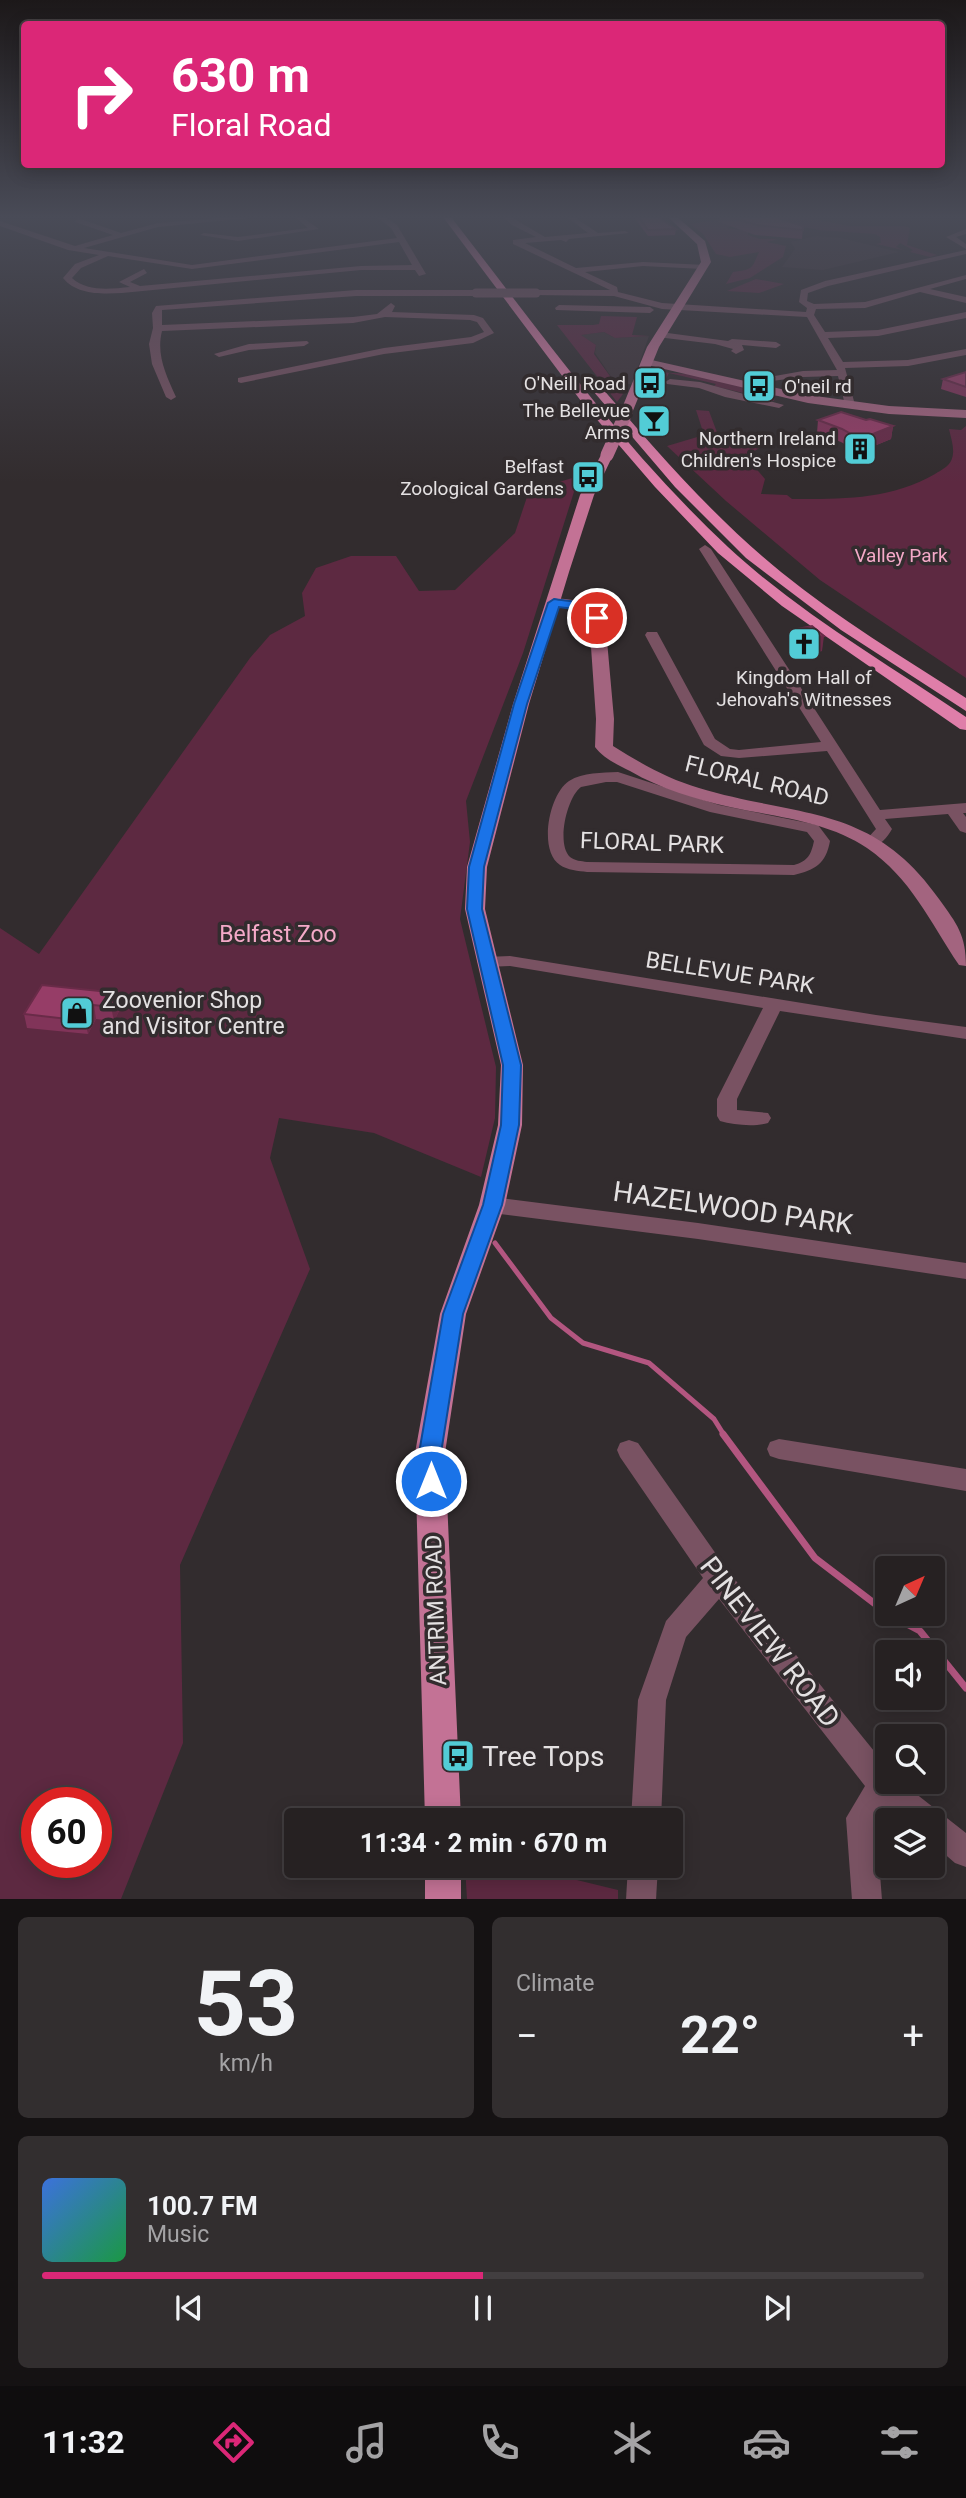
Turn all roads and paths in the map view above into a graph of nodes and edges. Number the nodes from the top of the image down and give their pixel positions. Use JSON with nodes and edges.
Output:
{"nodes":[{"id":1,"x":169,"y":306,"type":"joint"},
{"id":2,"x":175,"y":306,"type":"edge"},
{"id":3,"x":391,"y":306,"type":"edge"},
{"id":4,"x":515,"y":306,"type":"edge"},
{"id":5,"x":531,"y":306,"type":"edge"},
{"id":6,"x":652,"y":306,"type":"edge"},
{"id":7,"x":678,"y":306,"type":"edge"},
{"id":8,"x":806,"y":306,"type":"edge"},
{"id":9,"x":861,"y":306,"type":"edge"},
{"id":10,"x":559,"y":308,"type":"dead end"},
{"id":11,"x":659,"y":308,"type":"junction"},
{"id":12,"x":675,"y":310,"type":"junction"},
{"id":13,"x":811,"y":311,"type":"junction"},
{"id":14,"x":384,"y":314,"type":"junction"},
{"id":15,"x":966,"y":315,"type":"edge"},
{"id":16,"x":311,"y":321,"type":"junction"},
{"id":17,"x":159,"y":328,"type":"junction"},
{"id":18,"x":723,"y":329,"type":"dead end"},
{"id":19,"x":660,"y":335,"type":"junction"},
{"id":20,"x":823,"y":335,"type":"junction"},
{"id":21,"x":393,"y":340,"type":"dead end"},
{"id":22,"x":716,"y":341,"type":"junction"},
{"id":23,"x":728,"y":342,"type":"junction"},
{"id":24,"x":776,"y":345,"type":"dead end"},
{"id":25,"x":399,"y":349,"type":"junction"},
{"id":26,"x":308,"y":350,"type":"junction"},
{"id":27,"x":736,"y":351,"type":"dead end"},
{"id":28,"x":966,"y":352,"type":"edge"},
{"id":29,"x":219,"y":354,"type":"dead end"},
{"id":30,"x":647,"y":362,"type":"junction"},
{"id":31,"x":326,"y":365,"type":"junction"},
{"id":32,"x":842,"y":369,"type":"junction"},
{"id":33,"x":696,"y":373,"type":"junction"},
{"id":34,"x":242,"y":380,"type":"dead end"},
{"id":35,"x":760,"y":381,"type":"dead end"},
{"id":36,"x":670,"y":382,"type":"dead end"},
{"id":37,"x":790,"y":396,"type":"junction"},
{"id":38,"x":171,"y":397,"type":"dead end"},
{"id":39,"x":850,"y":405,"type":"junction"},
{"id":40,"x":966,"y":414,"type":"edge"},
{"id":41,"x":705,"y":549,"type":"dead end"},
{"id":42,"x":556,"y":595,"type":"junction"},
{"id":43,"x":736,"y":595,"type":"junction"},
{"id":44,"x":753,"y":595,"type":"dead end"},
{"id":45,"x":652,"y":635,"type":"dead end"},
{"id":46,"x":966,"y":706,"type":"edge"},
{"id":47,"x":966,"y":725,"type":"edge"},
{"id":48,"x":830,"y":746,"type":"junction"},
{"id":49,"x":959,"y":808,"type":"edge"},
{"id":50,"x":752,"y":811,"type":"junction"},
{"id":51,"x":876,"y":815,"type":"junction"},
{"id":52,"x":966,"y":828,"type":"edge"},
{"id":53,"x":872,"y":842,"type":"junction"},
{"id":54,"x":966,"y":960,"type":"edge"},
{"id":55,"x":486,"y":962,"type":"junction"},
{"id":56,"x":774,"y":1005,"type":"junction"},
{"id":57,"x":966,"y":1033,"type":"edge"},
{"id":58,"x":761,"y":1118,"type":"dead end"},
{"id":59,"x":492,"y":1205,"type":"junction"},
{"id":60,"x":966,"y":1271,"type":"edge"},
{"id":61,"x":779,"y":1449,"type":"dead end"},
{"id":62,"x":629,"y":1450,"type":"dead end"},
{"id":63,"x":966,"y":1480,"type":"edge"},
{"id":64,"x":719,"y":1579,"type":"junction"},
{"id":65,"x":875,"y":1775,"type":"edge"},
{"id":66,"x":877,"y":1794,"type":"edge"},
{"id":67,"x":894,"y":1794,"type":"edge"},
{"id":68,"x":443,"y":1808,"type":"edge"},
{"id":69,"x":647,"y":1808,"type":"edge"},
{"id":70,"x":911,"y":1808,"type":"edge"},
{"id":71,"x":945,"y":1835,"type":"edge"},
{"id":72,"x":966,"y":1852,"type":"edge"},
{"id":73,"x":443,"y":1878,"type":"edge"},
{"id":74,"x":642,"y":1878,"type":"edge"},
{"id":75,"x":443,"y":1899,"type":"edge"},
{"id":76,"x":640,"y":1899,"type":"edge"},
{"id":77,"x":867,"y":1899,"type":"edge"}],
"edges":[{"from":1,"to":2,"type":"street"},
{"from":1,"to":17,"type":"street"},
{"from":3,"to":14,"type":"street"},
{"from":4,"to":47,"type":"highway"},
{"from":5,"to":46,"type":"highway"},
{"from":6,"to":11,"type":"street"},
{"from":7,"to":12,"type":"main road","name":"ANTRIM ROAD"},
{"from":8,"to":13,"type":"street"},
{"from":9,"to":13,"type":"street"},
{"from":10,"to":11,"type":"street"},
{"from":11,"to":12,"type":"street"},
{"from":12,"to":13,"type":"street"},
{"from":12,"to":19,"type":"main road","name":"ANTRIM ROAD"},
{"from":13,"to":20,"type":"street"},
{"from":14,"to":16,"type":"street"},
{"from":14,"to":25,"type":"street"},
{"from":15,"to":20,"type":"street"},
{"from":16,"to":17,"type":"street"},
{"from":16,"to":26,"type":"street"},
{"from":17,"to":38,"type":"street"},
{"from":18,"to":22,"type":"street"},
{"from":19,"to":22,"type":"street"},
{"from":19,"to":30,"type":"main road","name":"ANTRIM ROAD"},
{"from":20,"to":32,"type":"street"},
{"from":21,"to":25,"type":"street"},
{"from":22,"to":23,"type":"street"},
{"from":23,"to":24,"type":"street"},
{"from":23,"to":27,"type":"street"},
{"from":25,"to":31,"type":"street"},
{"from":26,"to":29,"type":"street"},
{"from":26,"to":31,"type":"street"},
{"from":28,"to":32,"type":"street"},
{"from":30,"to":33,"type":"street"},
{"from":30,"to":33,"type":"street"},
{"from":30,"to":42,"type":"main road","name":"ANTRIM ROAD","bridge":true},
{"from":31,"to":34,"type":"street"},
{"from":32,"to":35,"type":"street"},
{"from":32,"to":39,"type":"street"},
{"from":33,"to":37,"type":"street"},
{"from":36,"to":37,"type":"street"},
{"from":37,"to":39,"type":"street"},
{"from":39,"to":40,"type":"street"},
{"from":41,"to":43,"type":"street"},
{"from":42,"to":50,"type":"street","name":"FLORAL ROAD"},
{"from":42,"to":55,"type":"main road","name":"ANTRIM ROAD"},
{"from":43,"to":44,"type":"street"},
{"from":43,"to":48,"type":"street"},
{"from":45,"to":48,"type":"street"},
{"from":48,"to":51,"type":"street"},
{"from":49,"to":51,"type":"street"},
{"from":49,"to":52,"type":"street"},
{"from":50,"to":50,"type":"street","name":"FLORAL PARK"},
{"from":50,"to":53,"type":"street","name":"FLORAL ROAD"},
{"from":51,"to":53,"type":"street"},
{"from":53,"to":54,"type":"street","name":"FLORAL ROAD"},
{"from":55,"to":56,"type":"street","name":"BELLEVUE PARK"},
{"from":55,"to":59,"type":"main road","name":"ANTRIM ROAD"},
{"from":56,"to":57,"type":"street","name":"BELLEVUE PARK"},
{"from":56,"to":58,"type":"street"},
{"from":59,"to":60,"type":"street","name":"HAZELWOOD PARK"},
{"from":59,"to":68,"type":"main road","name":"ANTRIM ROAD"},
{"from":61,"to":63,"type":"street"},
{"from":62,"to":64,"type":"street","name":"PINEVIEW ROAD"},
{"from":64,"to":65,"type":"street","name":"PINEVIEW ROAD"},
{"from":64,"to":69,"type":"street"},
{"from":66,"to":77,"type":"street"},
{"from":67,"to":70,"type":"street","name":"PINEVIEW ROAD"},
{"from":71,"to":72,"type":"street"},
{"from":73,"to":75,"type":"main road"},
{"from":74,"to":76,"type":"street"}]}
